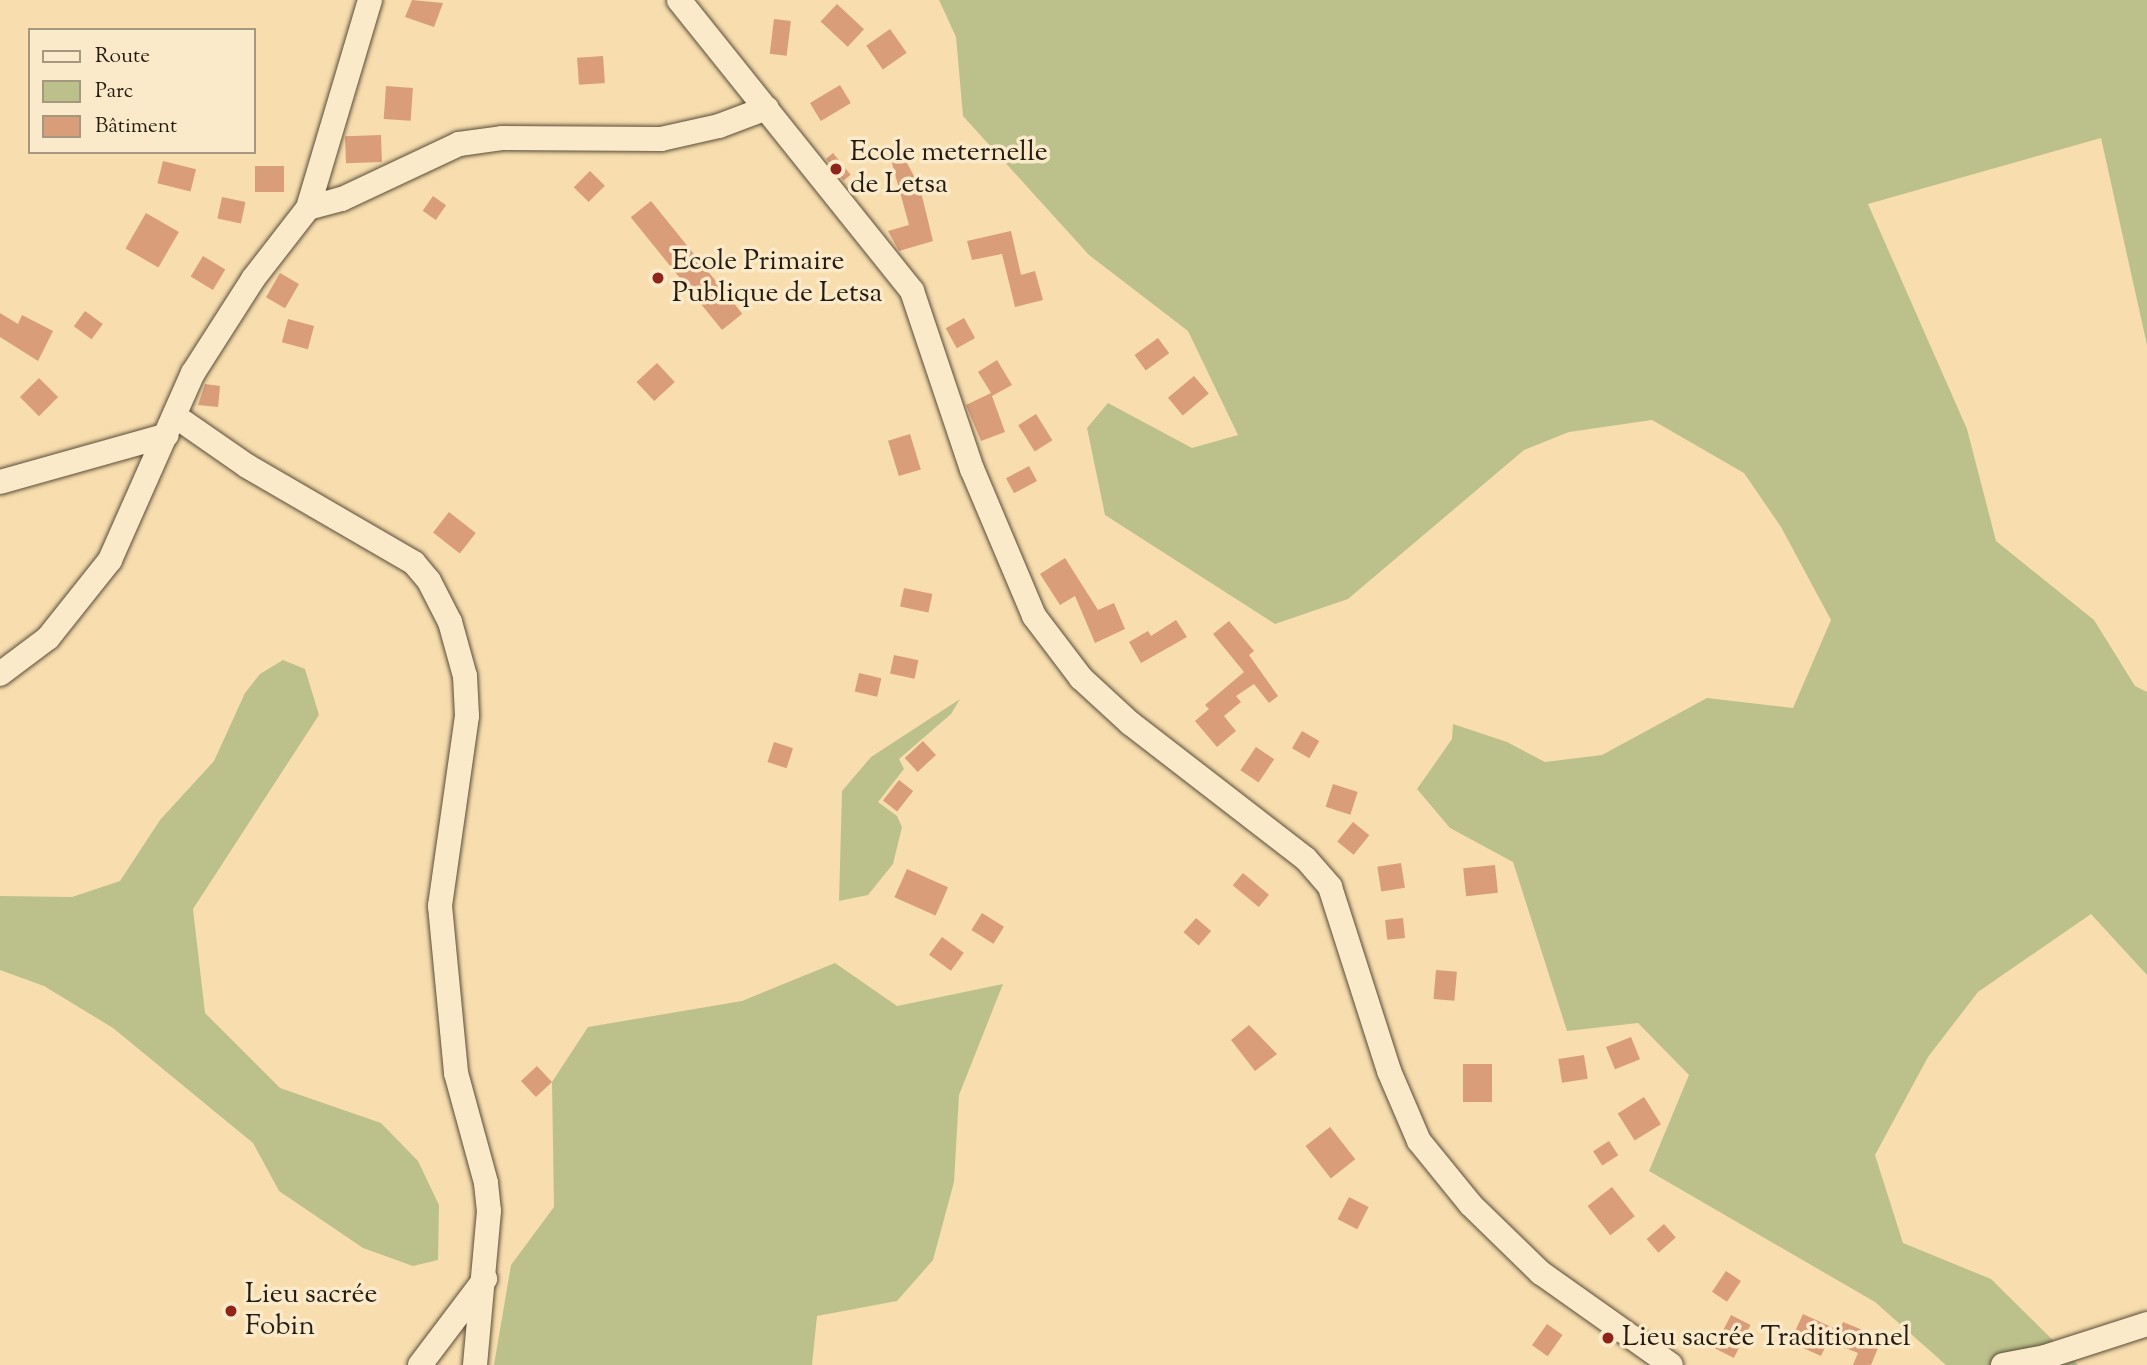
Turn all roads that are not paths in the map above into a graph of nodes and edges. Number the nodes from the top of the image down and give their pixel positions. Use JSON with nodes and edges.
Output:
{"nodes":[{"id":1,"x":370,"y":0,"type":"edge"},
{"id":2,"x":679,"y":0,"type":"edge"},
{"id":3,"x":767,"y":108,"type":"junction"},
{"id":4,"x":308,"y":208,"type":"junction"},
{"id":5,"x":171,"y":426,"type":"junction"},
{"id":6,"x":0,"y":482,"type":"edge"},
{"id":7,"x":0,"y":674,"type":"edge"},
{"id":8,"x":485,"y":1279,"type":"junction"},
{"id":9,"x":2147,"y":1324,"type":"edge"},
{"id":10,"x":420,"y":1365,"type":"edge"},
{"id":11,"x":475,"y":1365,"type":"edge"},
{"id":12,"x":1671,"y":1365,"type":"edge"},
{"id":13,"x":2003,"y":1365,"type":"edge"}],
"edges":[{"from":1,"to":4,"type":"street"},
{"from":2,"to":3,"type":"street"},
{"from":3,"to":4,"type":"street"},
{"from":3,"to":12,"type":"street"},
{"from":4,"to":5,"type":"street"},
{"from":5,"to":6,"type":"street"},
{"from":5,"to":7,"type":"street"},
{"from":5,"to":8,"type":"street"},
{"from":8,"to":10,"type":"street"},
{"from":8,"to":11,"type":"street"},
{"from":9,"to":13,"type":"street"}]}
